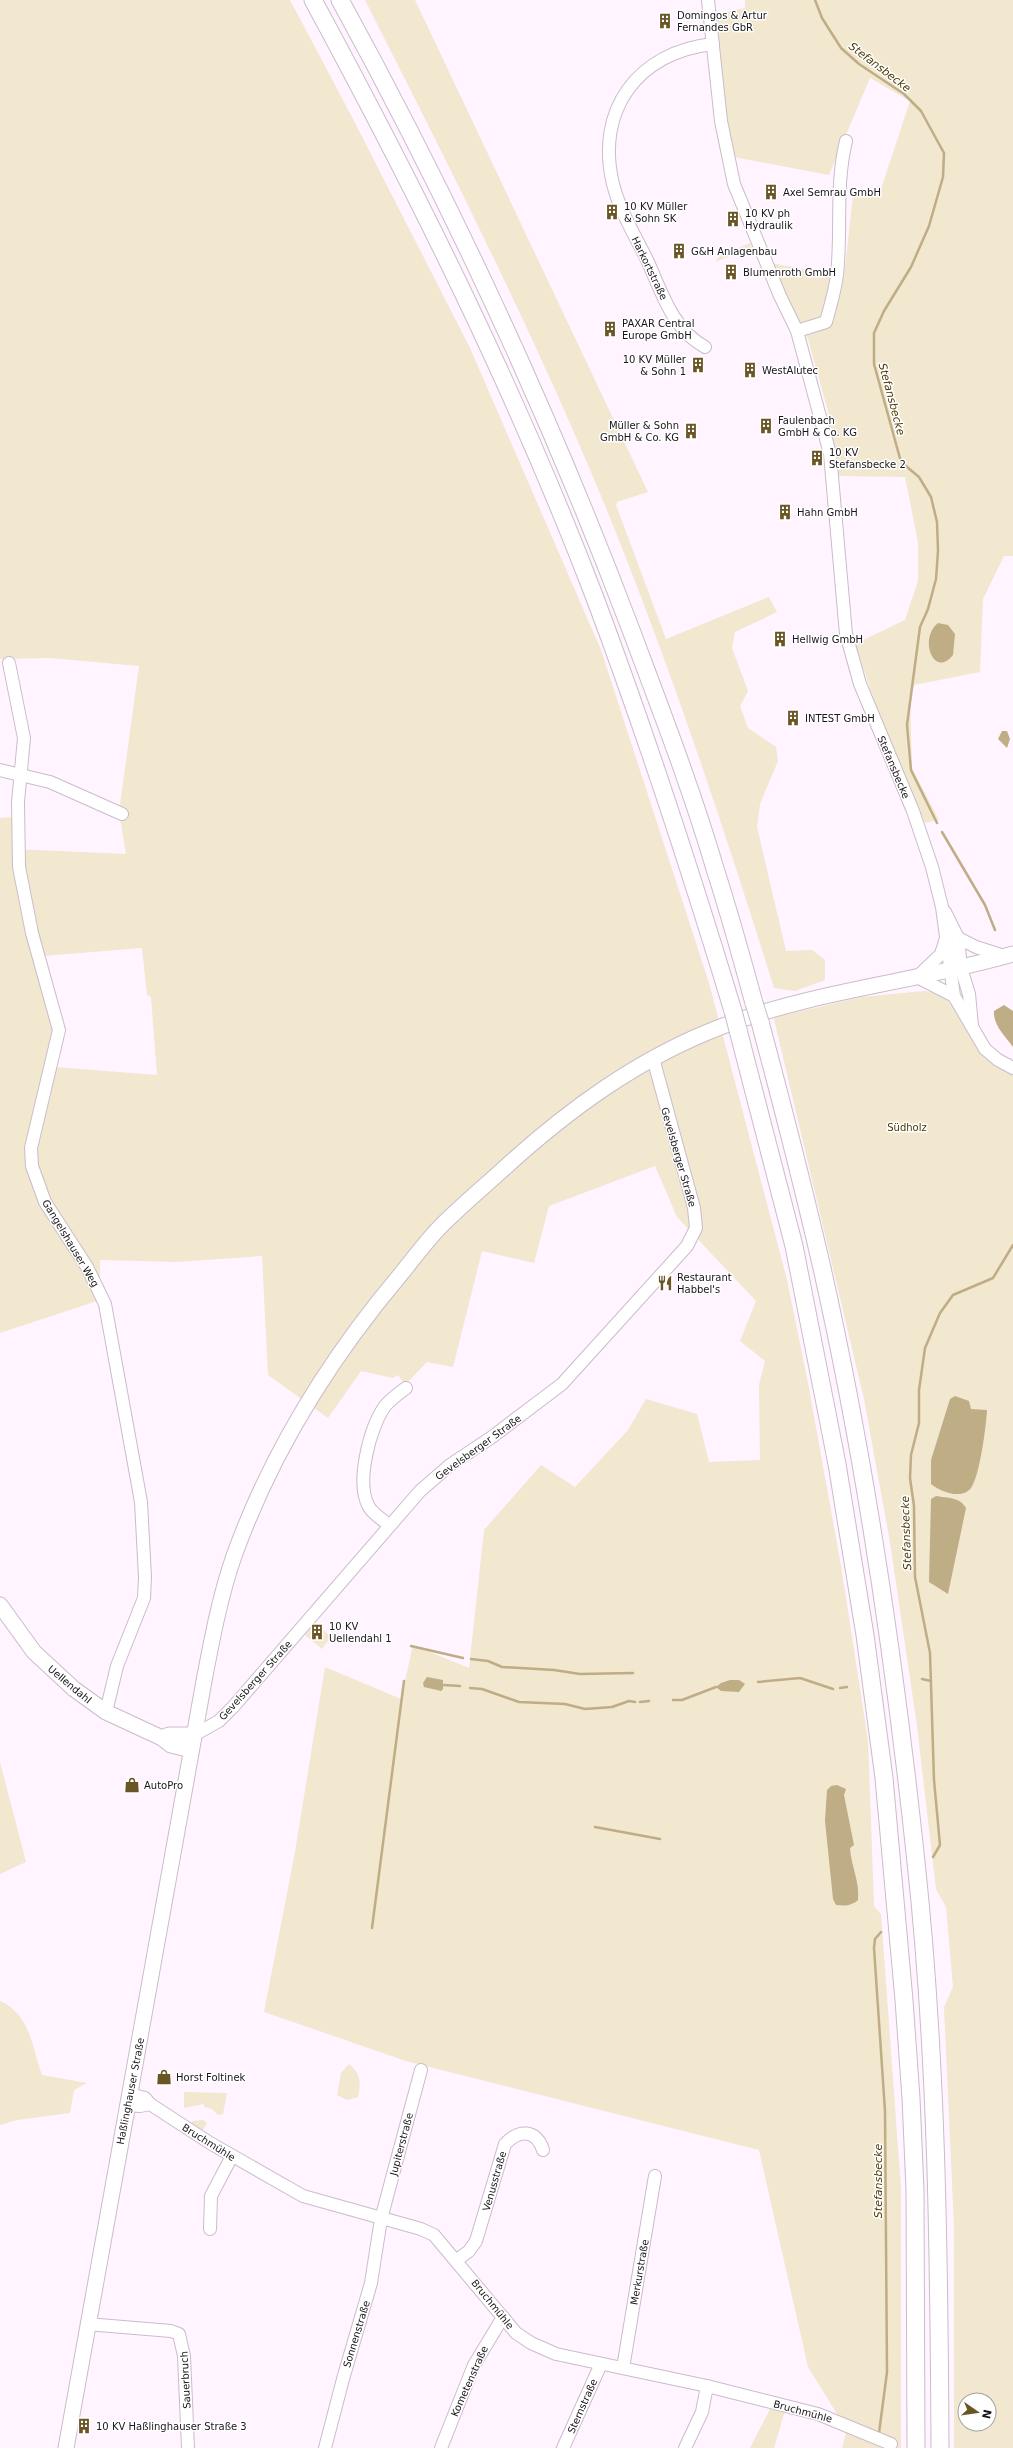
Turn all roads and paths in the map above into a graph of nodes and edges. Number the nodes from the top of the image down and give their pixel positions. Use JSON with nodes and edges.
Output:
{"nodes":[{"id":1,"x":313,"y":0,"type":"edge"},
{"id":2,"x":708,"y":0,"type":"edge"},
{"id":3,"x":344,"y":5,"type":"edge"},
{"id":4,"x":714,"y":44,"type":"junction"},
{"id":5,"x":846,"y":141,"type":"dead end"},
{"id":6,"x":797,"y":331,"type":"junction"},
{"id":7,"x":705,"y":347,"type":"dead end"},
{"id":8,"x":9,"y":663,"type":"dead end"},
{"id":9,"x":0,"y":770,"type":"edge"},
{"id":10,"x":21,"y":774,"type":"junction"},
{"id":11,"x":122,"y":814,"type":"dead end"},
{"id":12,"x":942,"y":907,"type":"junction"},
{"id":13,"x":958,"y":938,"type":"junction"},
{"id":14,"x":945,"y":941,"type":"junction"},
{"id":15,"x":1008,"y":955,"type":"edge"},
{"id":16,"x":956,"y":969,"type":"junction"},
{"id":17,"x":917,"y":977,"type":"junction"},
{"id":18,"x":954,"y":996,"type":"junction"},
{"id":19,"x":972,"y":1026,"type":"junction"},
{"id":20,"x":653,"y":1058,"type":"junction"},
{"id":21,"x":1013,"y":1068,"type":"edge"},
{"id":22,"x":406,"y":1388,"type":"dead end"},
{"id":23,"x":389,"y":1525,"type":"junction"},
{"id":24,"x":0,"y":1605,"type":"edge"},
{"id":25,"x":106,"y":1712,"type":"junction"},
{"id":26,"x":194,"y":1735,"type":"junction"},
{"id":27,"x":162,"y":1738,"type":"junction"},
{"id":28,"x":191,"y":1750,"type":"junction"},
{"id":29,"x":421,"y":2070,"type":"dead end"},
{"id":30,"x":129,"y":2099,"type":"junction"},
{"id":31,"x":543,"y":2150,"type":"dead end"},
{"id":32,"x":232,"y":2156,"type":"junction"},
{"id":33,"x":655,"y":2176,"type":"dead end"},
{"id":34,"x":381,"y":2219,"type":"junction"},
{"id":35,"x":210,"y":2229,"type":"dead end"},
{"id":36,"x":457,"y":2260,"type":"junction"},
{"id":37,"x":503,"y":2317,"type":"junction"},
{"id":38,"x":88,"y":2324,"type":"junction"},
{"id":39,"x":601,"y":2364,"type":"junction"},
{"id":40,"x":623,"y":2368,"type":"junction"},
{"id":41,"x":707,"y":2386,"type":"junction"},
{"id":42,"x":891,"y":2444,"type":"dead end"},
{"id":43,"x":916,"y":2444,"type":"edge"},
{"id":44,"x":66,"y":2448,"type":"edge"},
{"id":45,"x":188,"y":2448,"type":"edge"},
{"id":46,"x":325,"y":2448,"type":"edge"},
{"id":47,"x":441,"y":2448,"type":"edge"},
{"id":48,"x":563,"y":2448,"type":"edge"},
{"id":49,"x":685,"y":2448,"type":"edge"},
{"id":50,"x":940,"y":2448,"type":"edge"}],
"edges":[{"from":1,"to":43,"type":"highway","bridge":true},
{"from":2,"to":4,"type":"street","name":"Stefansbecke"},
{"from":3,"to":50,"type":"highway","bridge":true},
{"from":4,"to":6,"type":"street","name":"Stefansbecke"},
{"from":4,"to":7,"type":"street","name":"Harkortstraße"},
{"from":5,"to":6,"type":"street"},
{"from":6,"to":12,"type":"street","name":"Stefansbecke"},
{"from":8,"to":10,"type":"street","name":"Gangelshauser Weg"},
{"from":9,"to":10,"type":"street"},
{"from":10,"to":11,"type":"street"},
{"from":10,"to":25,"type":"street","name":"Gangelshauser Weg"},
{"from":12,"to":13,"type":"street","name":"Stefansbecke"},
{"from":12,"to":14,"type":"street","name":"Stefansbecke"},
{"from":13,"to":15,"type":"street"},
{"from":13,"to":16,"type":"street","name":"Stefansbecke"},
{"from":14,"to":16,"type":"street","name":"Stefansbecke"},
{"from":14,"to":17,"type":"street"},
{"from":15,"to":16,"type":"main road"},
{"from":16,"to":17,"type":"main road"},
{"from":16,"to":18,"type":"street"},
{"from":16,"to":19,"type":"street"},
{"from":17,"to":18,"type":"street"},
{"from":17,"to":20,"type":"main road"},
{"from":18,"to":19,"type":"street"},
{"from":19,"to":21,"type":"street"},
{"from":20,"to":23,"type":"street","name":"Gevelsberger Straße"},
{"from":20,"to":26,"type":"main road"},
{"from":22,"to":23,"type":"street"},
{"from":23,"to":26,"type":"street","name":"Gevelsberger Straße"},
{"from":24,"to":25,"type":"main road","name":"Uellendahl"},
{"from":25,"to":27,"type":"main road","name":"Uellendahl"},
{"from":26,"to":27,"type":"main road"},
{"from":26,"to":28,"type":"main road","name":"Haßlinghauser Straße"},
{"from":27,"to":28,"type":"main road","name":"Uellendahl"},
{"from":28,"to":30,"type":"main road","name":"Haßlinghauser Straße"},
{"from":29,"to":34,"type":"street","name":"Jupiterstraße"},
{"from":30,"to":32,"type":"street","name":"Bruchmühle"},
{"from":30,"to":38,"type":"main road","name":"Haßlinghauser Straße"},
{"from":31,"to":36,"type":"street","name":"Venusstraße"},
{"from":32,"to":34,"type":"street","name":"Bruchmühle"},
{"from":32,"to":35,"type":"street"},
{"from":33,"to":40,"type":"street","name":"Merkurstraße"},
{"from":34,"to":36,"type":"street","name":"Bruchmühle"},
{"from":34,"to":46,"type":"street","name":"Sonnenstraße"},
{"from":36,"to":37,"type":"street","name":"Bruchmühle"},
{"from":37,"to":39,"type":"street","name":"Bruchmühle"},
{"from":37,"to":47,"type":"street","name":"Kometenstraße"},
{"from":38,"to":44,"type":"main road","name":"Haßlinghauser Straße"},
{"from":38,"to":45,"type":"street","name":"Sauerbruch"},
{"from":39,"to":40,"type":"street","name":"Bruchmühle"},
{"from":39,"to":48,"type":"street","name":"Sternstraße"},
{"from":40,"to":41,"type":"street","name":"Bruchmühle"},
{"from":41,"to":42,"type":"street","name":"Bruchmühle"},
{"from":41,"to":49,"type":"street"}]}
